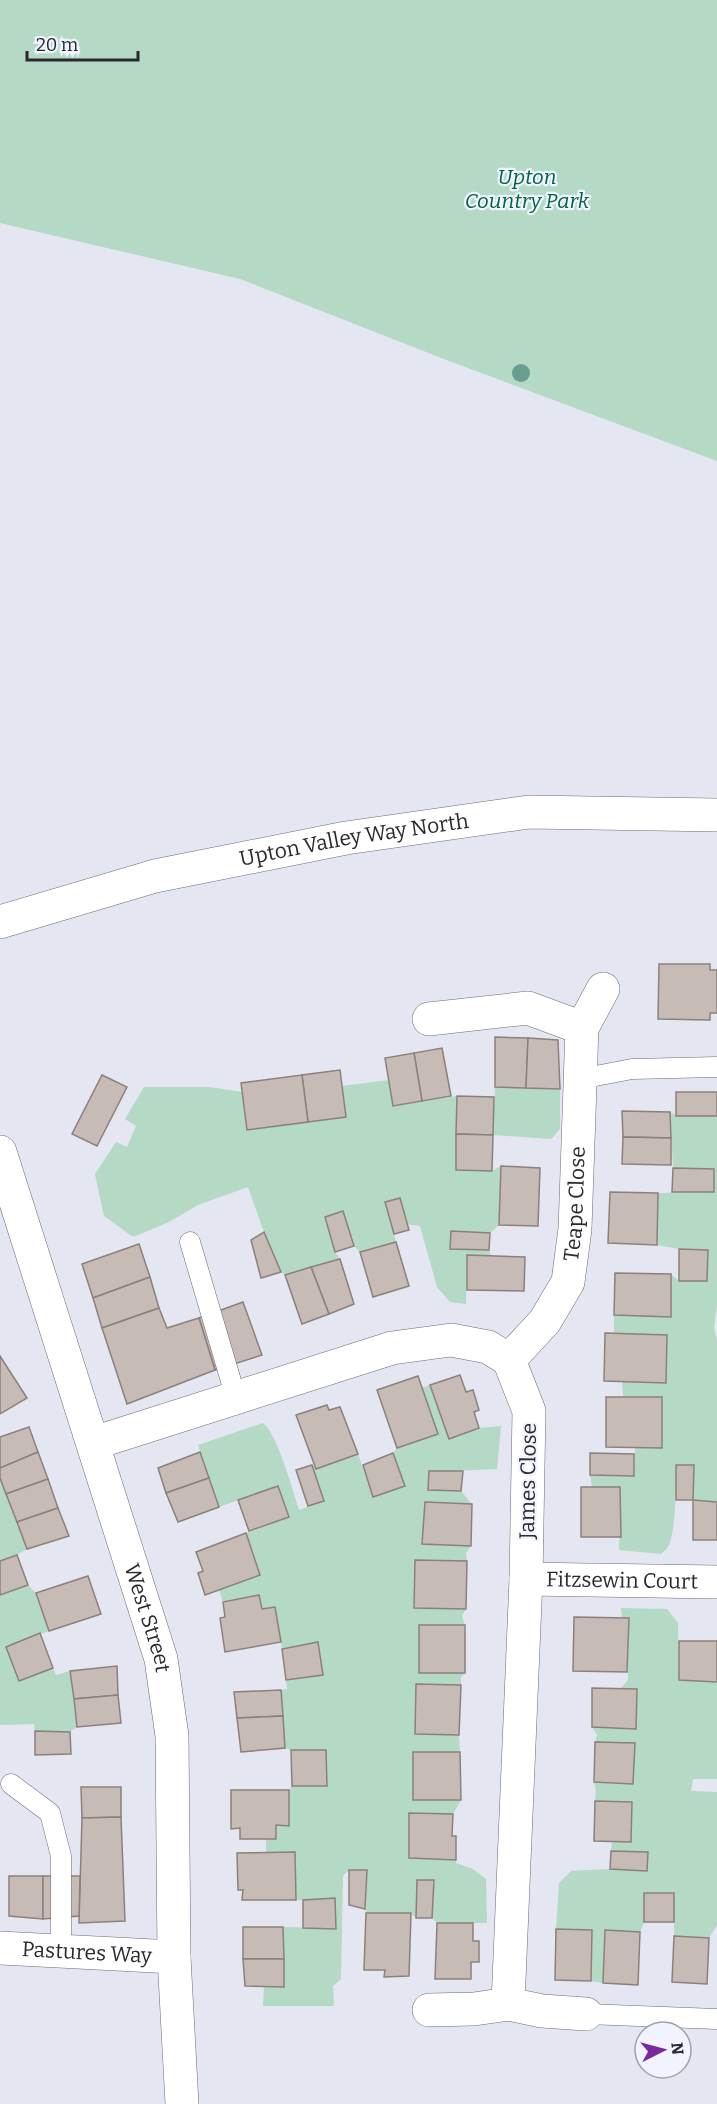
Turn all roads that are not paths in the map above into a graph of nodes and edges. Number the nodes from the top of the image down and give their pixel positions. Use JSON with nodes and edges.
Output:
{"nodes":[{"id":1,"x":717,"y":815,"type":"edge"},
{"id":2,"x":0,"y":922,"type":"edge"},
{"id":3,"x":603,"y":989,"type":"dead end"},
{"id":4,"x":429,"y":1019,"type":"dead end"},
{"id":5,"x":582,"y":1028,"type":"junction"},
{"id":6,"x":717,"y":1067,"type":"edge"},
{"id":7,"x":580,"y":1079,"type":"junction"},
{"id":8,"x":0,"y":1152,"type":"edge"},
{"id":9,"x":190,"y":1242,"type":"dead end"},
{"id":10,"x":509,"y":1360,"type":"junction"},
{"id":11,"x":236,"y":1398,"type":"junction"},
{"id":12,"x":94,"y":1443,"type":"junction"},
{"id":13,"x":526,"y":1579,"type":"junction"},
{"id":14,"x":717,"y":1582,"type":"edge"},
{"id":15,"x":11,"y":1784,"type":"dead end"},
{"id":16,"x":0,"y":1948,"type":"edge"},
{"id":17,"x":61,"y":1951,"type":"junction"},
{"id":18,"x":174,"y":1957,"type":"junction"},
{"id":19,"x":508,"y":2004,"type":"junction"},
{"id":20,"x":429,"y":2010,"type":"dead end"},
{"id":21,"x":586,"y":2014,"type":"joint"},
{"id":22,"x":717,"y":2019,"type":"edge"},
{"id":23,"x":182,"y":2104,"type":"edge"}],
"edges":[{"from":1,"to":2,"type":"street","name":"Upton Valley Way North"},
{"from":3,"to":5,"type":"street","name":"Teape Close"},
{"from":4,"to":5,"type":"street"},
{"from":5,"to":7,"type":"street","name":"Teape Close"},
{"from":6,"to":7,"type":"lane"},
{"from":7,"to":10,"type":"street","name":"Teape Close"},
{"from":8,"to":12,"type":"street","name":"West Street"},
{"from":9,"to":11,"type":"lane"},
{"from":10,"to":11,"type":"street"},
{"from":10,"to":13,"type":"street","name":"James Close"},
{"from":11,"to":12,"type":"street"},
{"from":12,"to":18,"type":"street","name":"West Street"},
{"from":13,"to":14,"type":"street","name":"Fitzsewin Court"},
{"from":13,"to":19,"type":"street","name":"James Close"},
{"from":15,"to":17,"type":"lane"},
{"from":16,"to":17,"type":"street","name":"Pastures Way"},
{"from":17,"to":18,"type":"street","name":"Pastures Way"},
{"from":18,"to":23,"type":"street","name":"West Street"},
{"from":19,"to":20,"type":"street"},
{"from":19,"to":21,"type":"street"},
{"from":21,"to":22,"type":"lane"}]}
